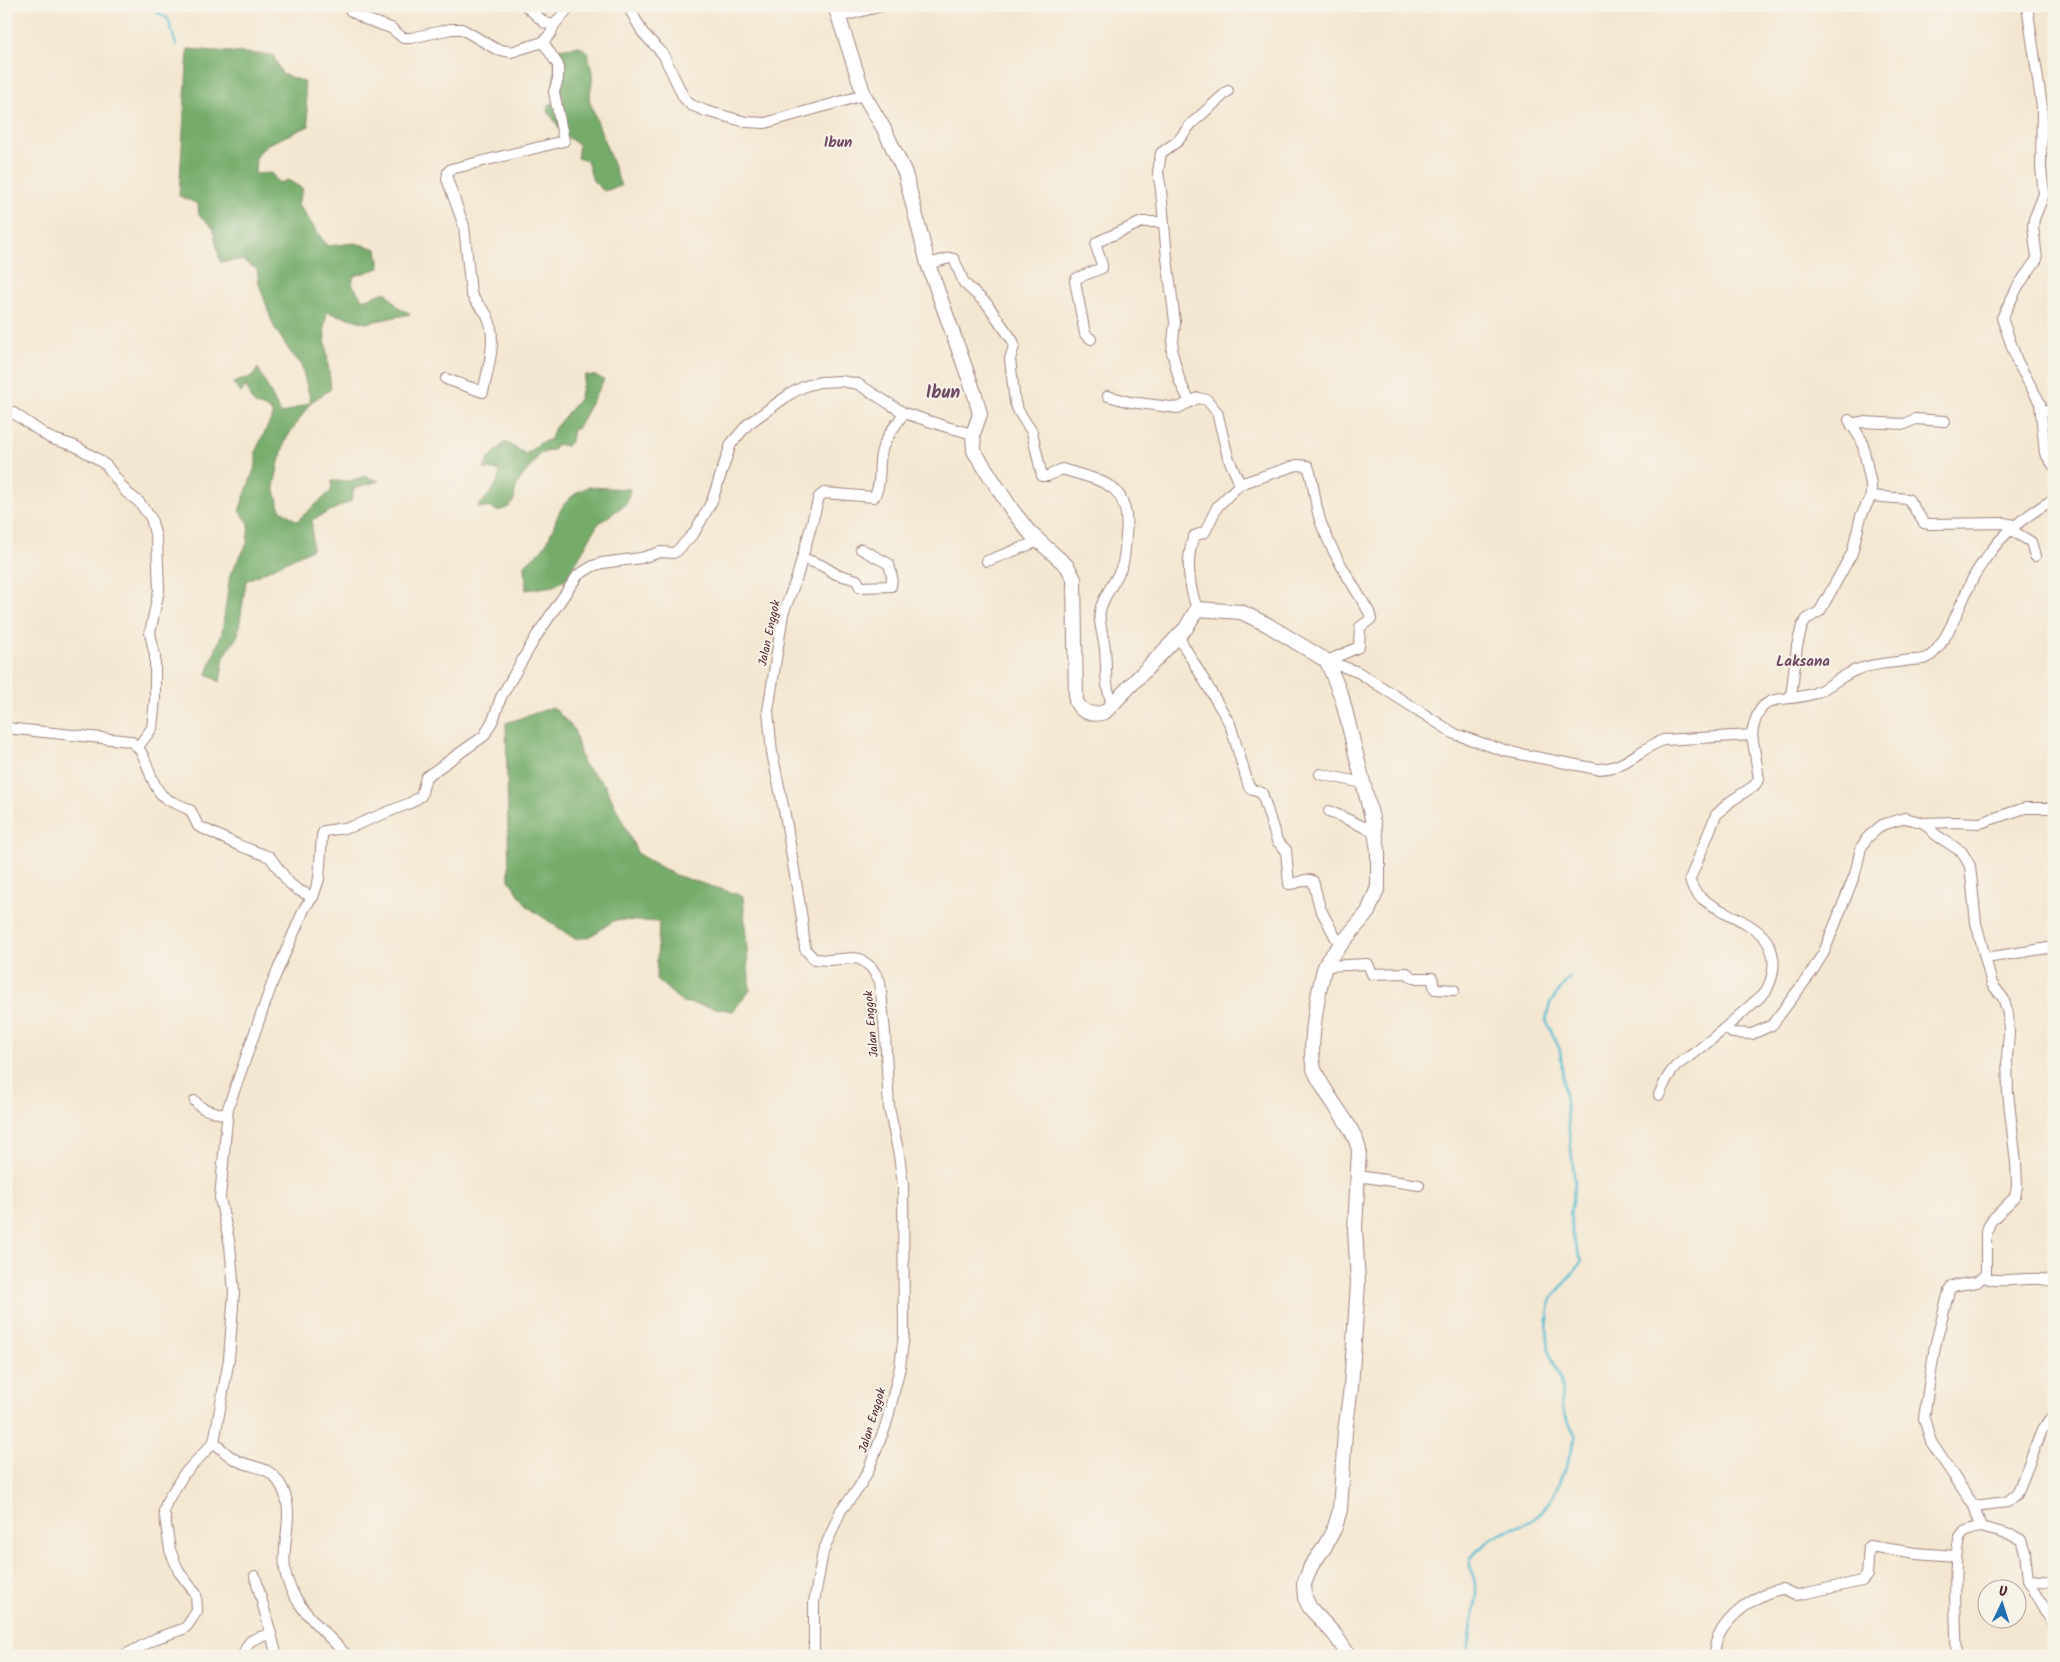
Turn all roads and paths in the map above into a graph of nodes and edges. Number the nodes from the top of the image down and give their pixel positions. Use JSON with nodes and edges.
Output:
{"nodes":[{"id":1,"x":348,"y":6,"type":"edge"},
{"id":2,"x":526,"y":6,"type":"edge"},
{"id":3,"x":570,"y":6,"type":"edge"},
{"id":4,"x":628,"y":6,"type":"edge"},
{"id":5,"x":882,"y":6,"type":"edge"},
{"id":6,"x":2027,"y":6,"type":"edge"},
{"id":7,"x":837,"y":12,"type":"edge"},
{"id":8,"x":554,"y":25,"type":"junction"},
{"id":9,"x":543,"y":42,"type":"junction"},
{"id":10,"x":1228,"y":90,"type":"dead end"},
{"id":11,"x":864,"y":95,"type":"junction"},
{"id":12,"x":1163,"y":222,"type":"junction"},
{"id":13,"x":928,"y":264,"type":"junction"},
{"id":14,"x":1091,"y":339,"type":"dead end"},
{"id":15,"x":446,"y":379,"type":"dead end"},
{"id":16,"x":1108,"y":396,"type":"dead end"},
{"id":17,"x":1192,"y":401,"type":"junction"},
{"id":18,"x":2054,"y":408,"type":"edge"},
{"id":19,"x":2042,"y":411,"type":"junction"},
{"id":20,"x":12,"y":412,"type":"dead end"},
{"id":21,"x":904,"y":413,"type":"junction"},
{"id":22,"x":1945,"y":421,"type":"dead end"},
{"id":23,"x":973,"y":434,"type":"junction"},
{"id":24,"x":2054,"y":466,"type":"edge"},
{"id":25,"x":1240,"y":484,"type":"junction"},
{"id":26,"x":1871,"y":496,"type":"junction"},
{"id":27,"x":2054,"y":499,"type":"edge"},
{"id":28,"x":2012,"y":527,"type":"junction"},
{"id":29,"x":1039,"y":541,"type":"junction"},
{"id":30,"x":861,"y":549,"type":"dead end"},
{"id":31,"x":2035,"y":556,"type":"dead end"},
{"id":32,"x":802,"y":558,"type":"junction"},
{"id":33,"x":987,"y":561,"type":"dead end"},
{"id":34,"x":1197,"y":609,"type":"junction"},
{"id":35,"x":1178,"y":636,"type":"junction"},
{"id":36,"x":1327,"y":661,"type":"junction"},
{"id":37,"x":1792,"y":697,"type":"junction"},
{"id":38,"x":1113,"y":705,"type":"junction"},
{"id":39,"x":6,"y":728,"type":"edge"},
{"id":40,"x":1752,"y":735,"type":"junction"},
{"id":41,"x":138,"y":747,"type":"junction"},
{"id":42,"x":1320,"y":774,"type":"dead end"},
{"id":43,"x":1363,"y":783,"type":"junction"},
{"id":44,"x":2054,"y":808,"type":"edge"},
{"id":45,"x":1329,"y":811,"type":"dead end"},
{"id":46,"x":1924,"y":823,"type":"junction"},
{"id":47,"x":1375,"y":832,"type":"junction"},
{"id":48,"x":314,"y":897,"type":"junction"},
{"id":49,"x":1340,"y":946,"type":"junction"},
{"id":50,"x":2054,"y":947,"type":"edge"},
{"id":51,"x":1986,"y":958,"type":"junction"},
{"id":52,"x":1326,"y":966,"type":"junction"},
{"id":53,"x":1454,"y":990,"type":"dead end"},
{"id":54,"x":1726,"y":1028,"type":"junction"},
{"id":55,"x":1660,"y":1095,"type":"dead end"},
{"id":56,"x":195,"y":1102,"type":"dead end"},
{"id":57,"x":227,"y":1115,"type":"junction"},
{"id":58,"x":1358,"y":1176,"type":"junction"},
{"id":59,"x":1419,"y":1185,"type":"dead end"},
{"id":60,"x":1984,"y":1277,"type":"junction"},
{"id":61,"x":2054,"y":1282,"type":"edge"},
{"id":62,"x":2054,"y":1415,"type":"edge"},
{"id":63,"x":214,"y":1442,"type":"junction"},
{"id":64,"x":1974,"y":1506,"type":"junction"},
{"id":65,"x":1981,"y":1527,"type":"junction"},
{"id":66,"x":1956,"y":1556,"type":"junction"},
{"id":67,"x":255,"y":1576,"type":"dead end"},
{"id":68,"x":2028,"y":1580,"type":"junction"},
{"id":69,"x":2054,"y":1582,"type":"edge"},
{"id":70,"x":2054,"y":1624,"type":"edge"},
{"id":71,"x":271,"y":1634,"type":"junction"},
{"id":72,"x":124,"y":1656,"type":"edge"},
{"id":73,"x":243,"y":1656,"type":"edge"},
{"id":74,"x":277,"y":1656,"type":"edge"},
{"id":75,"x":348,"y":1656,"type":"edge"},
{"id":76,"x":814,"y":1656,"type":"edge"},
{"id":77,"x":1349,"y":1656,"type":"edge"},
{"id":78,"x":1714,"y":1656,"type":"edge"},
{"id":79,"x":1957,"y":1656,"type":"edge"}],
"edges":[{"from":1,"to":9,"type":"street"},
{"from":2,"to":8,"type":"street"},
{"from":3,"to":8,"type":"street"},
{"from":4,"to":11,"type":"street"},
{"from":5,"to":7,"type":"street"},
{"from":6,"to":19,"type":"street"},
{"from":7,"to":11,"type":"main road"},
{"from":8,"to":9,"type":"street"},
{"from":9,"to":15,"type":"street"},
{"from":10,"to":12,"type":"street"},
{"from":11,"to":13,"type":"main road"},
{"from":12,"to":14,"type":"street"},
{"from":12,"to":17,"type":"street"},
{"from":13,"to":23,"type":"main road"},
{"from":13,"to":38,"type":"street"},
{"from":16,"to":17,"type":"street"},
{"from":17,"to":25,"type":"street"},
{"from":18,"to":19,"type":"street"},
{"from":19,"to":24,"type":"street"},
{"from":20,"to":41,"type":"street"},
{"from":21,"to":23,"type":"street"},
{"from":21,"to":32,"type":"street","name":"Jalan Enggok"},
{"from":21,"to":48,"type":"street"},
{"from":22,"to":26,"type":"street"},
{"from":23,"to":29,"type":"main road"},
{"from":25,"to":34,"type":"street"},
{"from":25,"to":36,"type":"street"},
{"from":26,"to":28,"type":"street"},
{"from":26,"to":37,"type":"street"},
{"from":27,"to":28,"type":"street"},
{"from":28,"to":31,"type":"street"},
{"from":28,"to":37,"type":"street"},
{"from":29,"to":33,"type":"street"},
{"from":29,"to":38,"type":"main road"},
{"from":30,"to":32,"type":"street"},
{"from":32,"to":76,"type":"street","name":"Jalan Enggok"},
{"from":34,"to":35,"type":"main road"},
{"from":34,"to":36,"type":"main road"},
{"from":35,"to":38,"type":"main road"},
{"from":35,"to":49,"type":"street"},
{"from":36,"to":40,"type":"street"},
{"from":36,"to":43,"type":"main road"},
{"from":37,"to":40,"type":"street"},
{"from":39,"to":41,"type":"street"},
{"from":40,"to":54,"type":"street"},
{"from":41,"to":48,"type":"street"},
{"from":42,"to":43,"type":"street"},
{"from":43,"to":47,"type":"main road"},
{"from":44,"to":46,"type":"street"},
{"from":45,"to":47,"type":"street"},
{"from":46,"to":51,"type":"street"},
{"from":46,"to":54,"type":"street"},
{"from":47,"to":49,"type":"main road"},
{"from":48,"to":57,"type":"street"},
{"from":49,"to":52,"type":"main road"},
{"from":50,"to":51,"type":"street"},
{"from":51,"to":60,"type":"street"},
{"from":52,"to":53,"type":"street"},
{"from":52,"to":58,"type":"main road"},
{"from":54,"to":55,"type":"street"},
{"from":56,"to":57,"type":"street"},
{"from":57,"to":63,"type":"street"},
{"from":58,"to":59,"type":"street"},
{"from":58,"to":77,"type":"main road"},
{"from":60,"to":61,"type":"street"},
{"from":60,"to":64,"type":"street"},
{"from":62,"to":64,"type":"street"},
{"from":63,"to":72,"type":"street"},
{"from":63,"to":75,"type":"street"},
{"from":64,"to":65,"type":"street"},
{"from":65,"to":66,"type":"street"},
{"from":65,"to":68,"type":"street"},
{"from":66,"to":78,"type":"street"},
{"from":66,"to":79,"type":"street"},
{"from":67,"to":71,"type":"street"},
{"from":68,"to":69,"type":"street"},
{"from":68,"to":70,"type":"street"},
{"from":71,"to":73,"type":"street"},
{"from":71,"to":74,"type":"street"}]}
